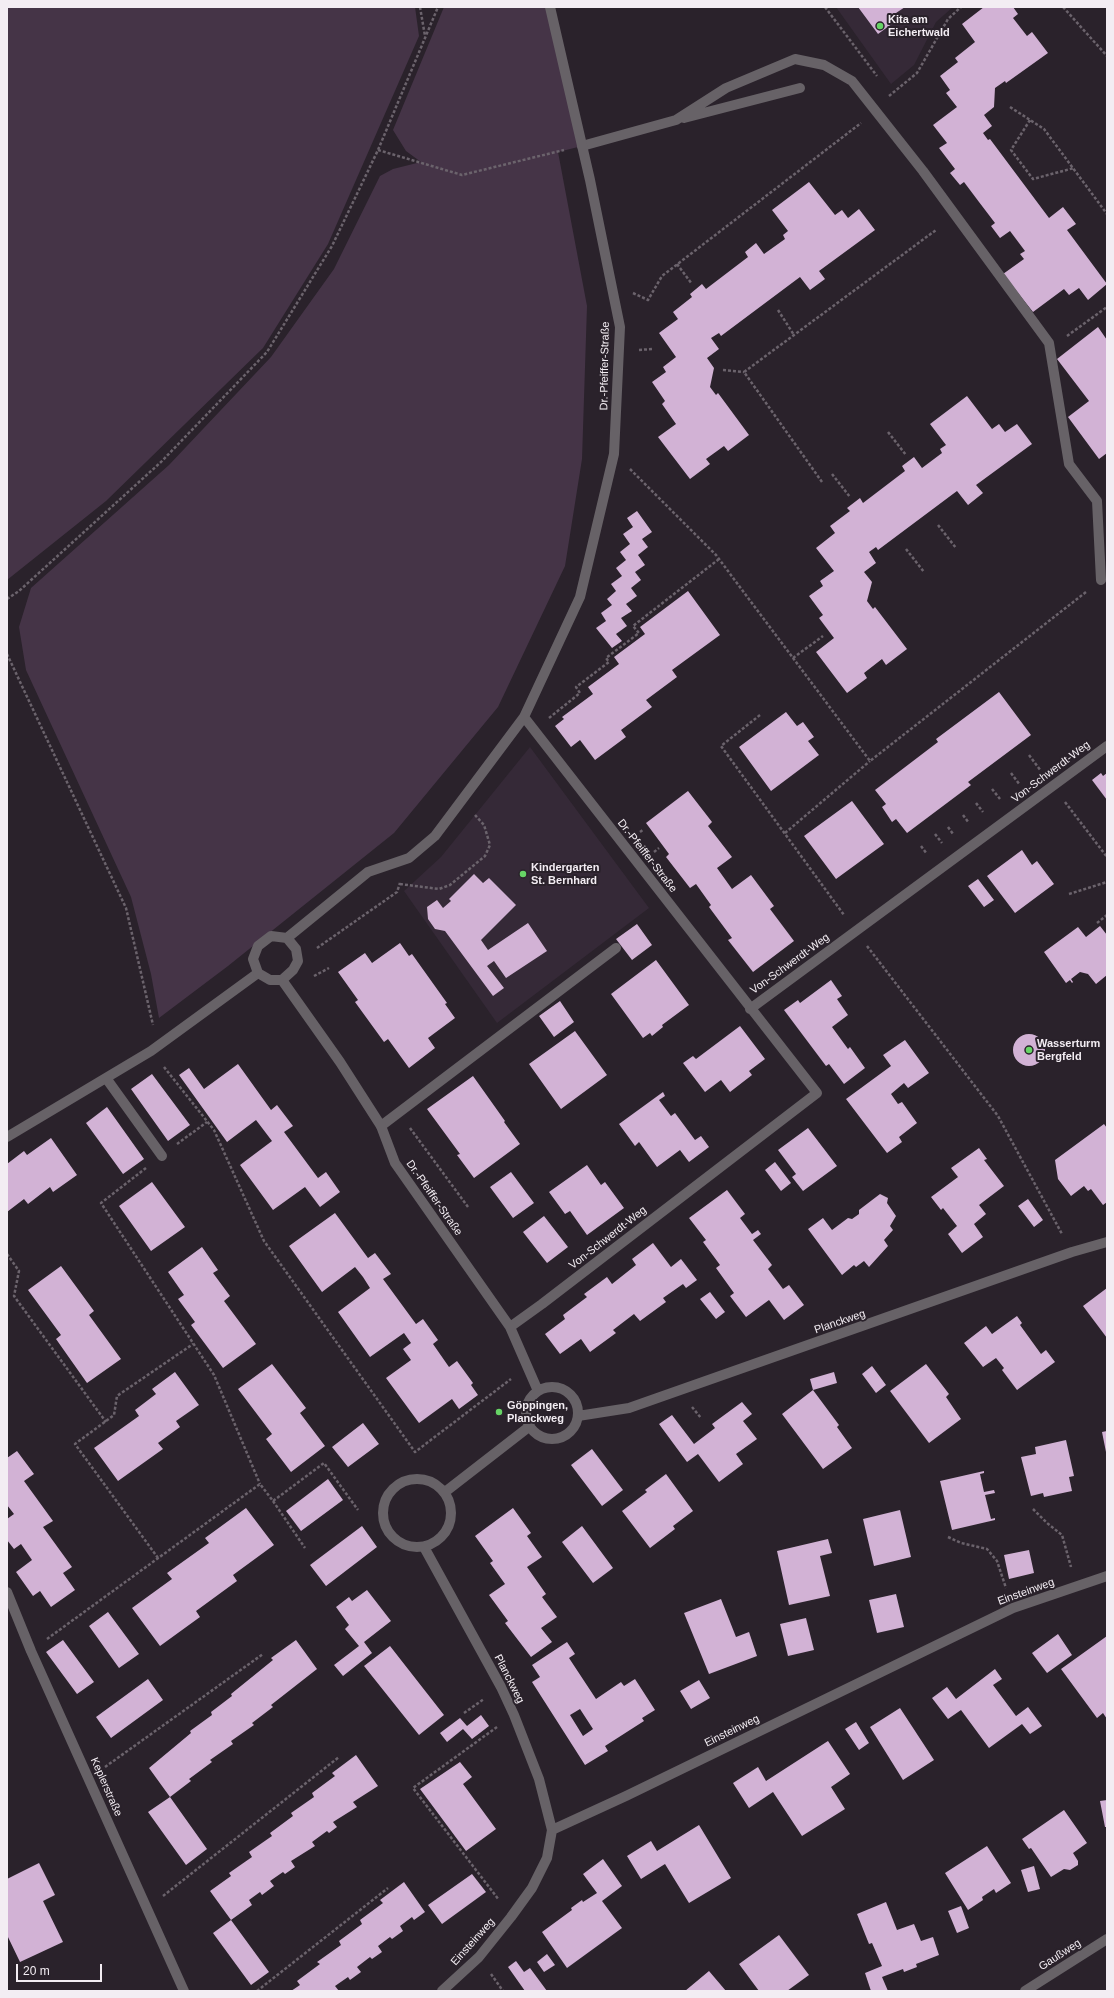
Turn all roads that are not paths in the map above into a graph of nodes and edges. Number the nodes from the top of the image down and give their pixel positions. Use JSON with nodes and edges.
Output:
{"nodes":[{"id":1,"x":550,"y":7,"type":"edge"},
{"id":2,"x":800,"y":88,"type":"dead end"},
{"id":3,"x":676,"y":120,"type":"junction"},
{"id":4,"x":582,"y":146,"type":"junction"},
{"id":5,"x":1101,"y":580,"type":"road end"},
{"id":6,"x":524,"y":717,"type":"junction"},
{"id":7,"x":1107,"y":746,"type":"edge"},
{"id":8,"x":287,"y":938,"type":"junction"},
{"id":9,"x":616,"y":948,"type":"dead end"},
{"id":10,"x":258,"y":973,"type":"junction"},
{"id":11,"x":282,"y":980,"type":"junction"},
{"id":12,"x":750,"y":1009,"type":"junction"},
{"id":13,"x":106,"y":1078,"type":"junction"},
{"id":14,"x":381,"y":1126,"type":"junction"},
{"id":15,"x":7,"y":1137,"type":"edge"},
{"id":16,"x":162,"y":1156,"type":"dead end"},
{"id":17,"x":1107,"y":1242,"type":"edge"},
{"id":18,"x":510,"y":1327,"type":"junction"},
{"id":19,"x":538,"y":1391,"type":"junction"},
{"id":20,"x":578,"y":1416,"type":"junction"},
{"id":21,"x":530,"y":1426,"type":"junction"},
{"id":22,"x":445,"y":1492,"type":"junction"},
{"id":23,"x":424,"y":1547,"type":"junction"},
{"id":24,"x":1107,"y":1576,"type":"edge"},
{"id":25,"x":7,"y":1592,"type":"edge"},
{"id":26,"x":552,"y":1830,"type":"junction"},
{"id":27,"x":1107,"y":1939,"type":"edge"},
{"id":28,"x":184,"y":1991,"type":"edge"},
{"id":29,"x":442,"y":1991,"type":"edge"},
{"id":30,"x":1025,"y":1991,"type":"edge"}],
"edges":[{"from":1,"to":4,"type":"street","name":"Dr.-Pfeiffer-Straße"},
{"from":2,"to":3,"type":"street"},
{"from":3,"to":4,"type":"street"},
{"from":3,"to":5,"type":"street"},
{"from":4,"to":6,"type":"street","name":"Dr.-Pfeiffer-Straße"},
{"from":6,"to":8,"type":"street","name":"Dr.-Pfeiffer-Straße"},
{"from":6,"to":12,"type":"street","name":"Dr.-Pfeiffer-Straße"},
{"from":7,"to":12,"type":"street","name":"Von-Schwerdt-Weg"},
{"from":8,"to":10,"type":"street"},
{"from":8,"to":11,"type":"street"},
{"from":9,"to":14,"type":"street"},
{"from":10,"to":11,"type":"street"},
{"from":10,"to":13,"type":"street"},
{"from":11,"to":14,"type":"street","name":"Dr.-Pfeiffer-Straße"},
{"from":12,"to":18,"type":"street","name":"Von-Schwerdt-Weg"},
{"from":13,"to":15,"type":"street"},
{"from":13,"to":16,"type":"street"},
{"from":14,"to":18,"type":"street","name":"Dr.-Pfeiffer-Straße"},
{"from":17,"to":20,"type":"street","name":"Planckweg"},
{"from":18,"to":19,"type":"street","name":"Dr.-Pfeiffer-Straße"},
{"from":19,"to":20,"type":"street"},
{"from":19,"to":21,"type":"street"},
{"from":20,"to":21,"type":"street"},
{"from":21,"to":22,"type":"street"},
{"from":22,"to":23,"type":"street"},
{"from":22,"to":23,"type":"street"},
{"from":23,"to":26,"type":"street","name":"Planckweg"},
{"from":24,"to":26,"type":"street","name":"Einsteinweg"},
{"from":25,"to":28,"type":"street","name":"Keplerstraße"},
{"from":26,"to":29,"type":"street","name":"Einsteinweg"},
{"from":27,"to":30,"type":"street","name":"Gaußweg"}]}
